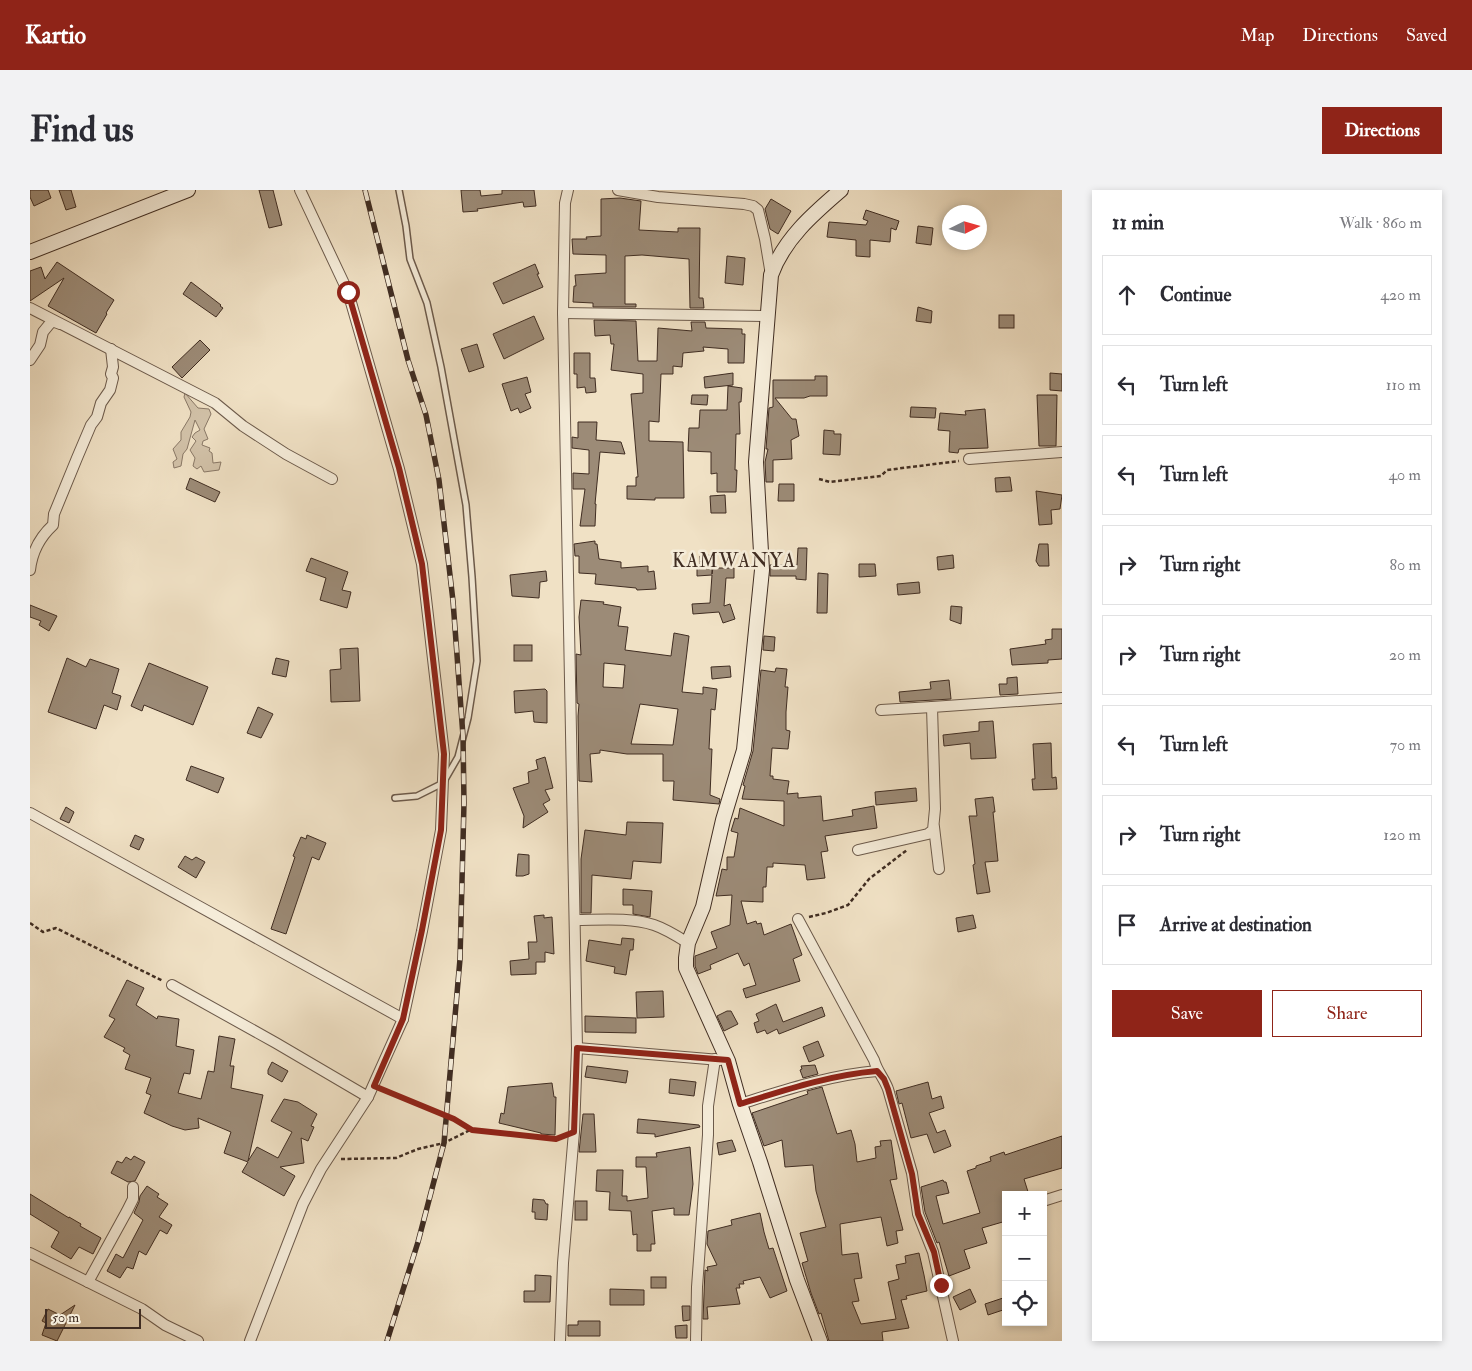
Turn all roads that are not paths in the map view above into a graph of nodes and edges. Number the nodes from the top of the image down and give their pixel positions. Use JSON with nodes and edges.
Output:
{"nodes":[{"id":1,"x":188,"y":190,"type":"edge"},
{"id":2,"x":300,"y":190,"type":"edge"},
{"id":3,"x":400,"y":190,"type":"edge"},
{"id":4,"x":568,"y":190,"type":"edge"},
{"id":5,"x":618,"y":190,"type":"edge"},
{"id":6,"x":841,"y":190,"type":"edge"},
{"id":7,"x":30,"y":252,"type":"edge"},
{"id":8,"x":771,"y":275,"type":"junction"},
{"id":9,"x":30,"y":308,"type":"edge"},
{"id":10,"x":563,"y":314,"type":"junction"},
{"id":11,"x":767,"y":316,"type":"junction"},
{"id":12,"x":66,"y":326,"type":"junction"},
{"id":13,"x":111,"y":349,"type":"junction"},
{"id":14,"x":30,"y":360,"type":"edge"},
{"id":15,"x":1062,"y":452,"type":"edge"},
{"id":16,"x":970,"y":459,"type":"road end"},
{"id":17,"x":332,"y":479,"type":"dead end"},
{"id":18,"x":30,"y":570,"type":"edge"},
{"id":19,"x":1062,"y":698,"type":"edge"},
{"id":20,"x":932,"y":707,"type":"junction"},
{"id":21,"x":881,"y":710,"type":"dead end"},
{"id":22,"x":443,"y":783,"type":"junction"},
{"id":23,"x":395,"y":798,"type":"dead end"},
{"id":24,"x":30,"y":813,"type":"edge"},
{"id":25,"x":931,"y":831,"type":"junction"},
{"id":26,"x":858,"y":850,"type":"dead end"},
{"id":27,"x":939,"y":869,"type":"dead end"},
{"id":28,"x":798,"y":919,"type":"road end"},
{"id":29,"x":575,"y":920,"type":"junction"},
{"id":30,"x":688,"y":943,"type":"junction"},
{"id":31,"x":172,"y":985,"type":"road end"},
{"id":32,"x":403,"y":1019,"type":"junction"},
{"id":33,"x":577,"y":1048,"type":"junction"},
{"id":34,"x":722,"y":1060,"type":"junction"},
{"id":35,"x":877,"y":1071,"type":"junction"},
{"id":36,"x":368,"y":1098,"type":"junction"},
{"id":37,"x":740,"y":1104,"type":"junction"},
{"id":38,"x":133,"y":1187,"type":"dead end"},
{"id":39,"x":1062,"y":1195,"type":"edge"},
{"id":40,"x":1047,"y":1200,"type":"edge"},
{"id":41,"x":30,"y":1253,"type":"edge"},
{"id":42,"x":88,"y":1282,"type":"junction"},
{"id":43,"x":198,"y":1341,"type":"edge"},
{"id":44,"x":250,"y":1341,"type":"edge"},
{"id":45,"x":560,"y":1341,"type":"edge"},
{"id":46,"x":696,"y":1341,"type":"edge"},
{"id":47,"x":820,"y":1341,"type":"edge"},
{"id":48,"x":953,"y":1341,"type":"edge"}],
"edges":[{"from":1,"to":7,"type":"main road"},
{"from":2,"to":22,"type":"street"},
{"from":3,"to":22,"type":"lane"},
{"from":4,"to":10,"type":"street"},
{"from":5,"to":8,"type":"street"},
{"from":6,"to":8,"type":"main road"},
{"from":8,"to":11,"type":"main road"},
{"from":9,"to":12,"type":"street"},
{"from":10,"to":11,"type":"street"},
{"from":10,"to":29,"type":"street"},
{"from":11,"to":30,"type":"main road"},
{"from":12,"to":13,"type":"street"},
{"from":12,"to":14,"type":"street"},
{"from":13,"to":17,"type":"street"},
{"from":13,"to":18,"type":"street"},
{"from":15,"to":16,"type":"street"},
{"from":19,"to":20,"type":"street"},
{"from":20,"to":21,"type":"street"},
{"from":20,"to":25,"type":"street"},
{"from":22,"to":23,"type":"lane"},
{"from":22,"to":32,"type":"street"},
{"from":24,"to":32,"type":"street"},
{"from":25,"to":26,"type":"street"},
{"from":25,"to":27,"type":"street"},
{"from":28,"to":35,"type":"street"},
{"from":29,"to":30,"type":"street"},
{"from":29,"to":33,"type":"street"},
{"from":30,"to":34,"type":"main road"},
{"from":31,"to":36,"type":"street"},
{"from":32,"to":36,"type":"street"},
{"from":33,"to":34,"type":"street"},
{"from":33,"to":45,"type":"street"},
{"from":34,"to":37,"type":"main road"},
{"from":34,"to":46,"type":"street"},
{"from":35,"to":37,"type":"street"},
{"from":35,"to":48,"type":"street"},
{"from":36,"to":44,"type":"street"},
{"from":37,"to":47,"type":"main road"},
{"from":38,"to":42,"type":"street"},
{"from":39,"to":40,"type":"street"},
{"from":41,"to":42,"type":"street"},
{"from":42,"to":43,"type":"street"}]}
